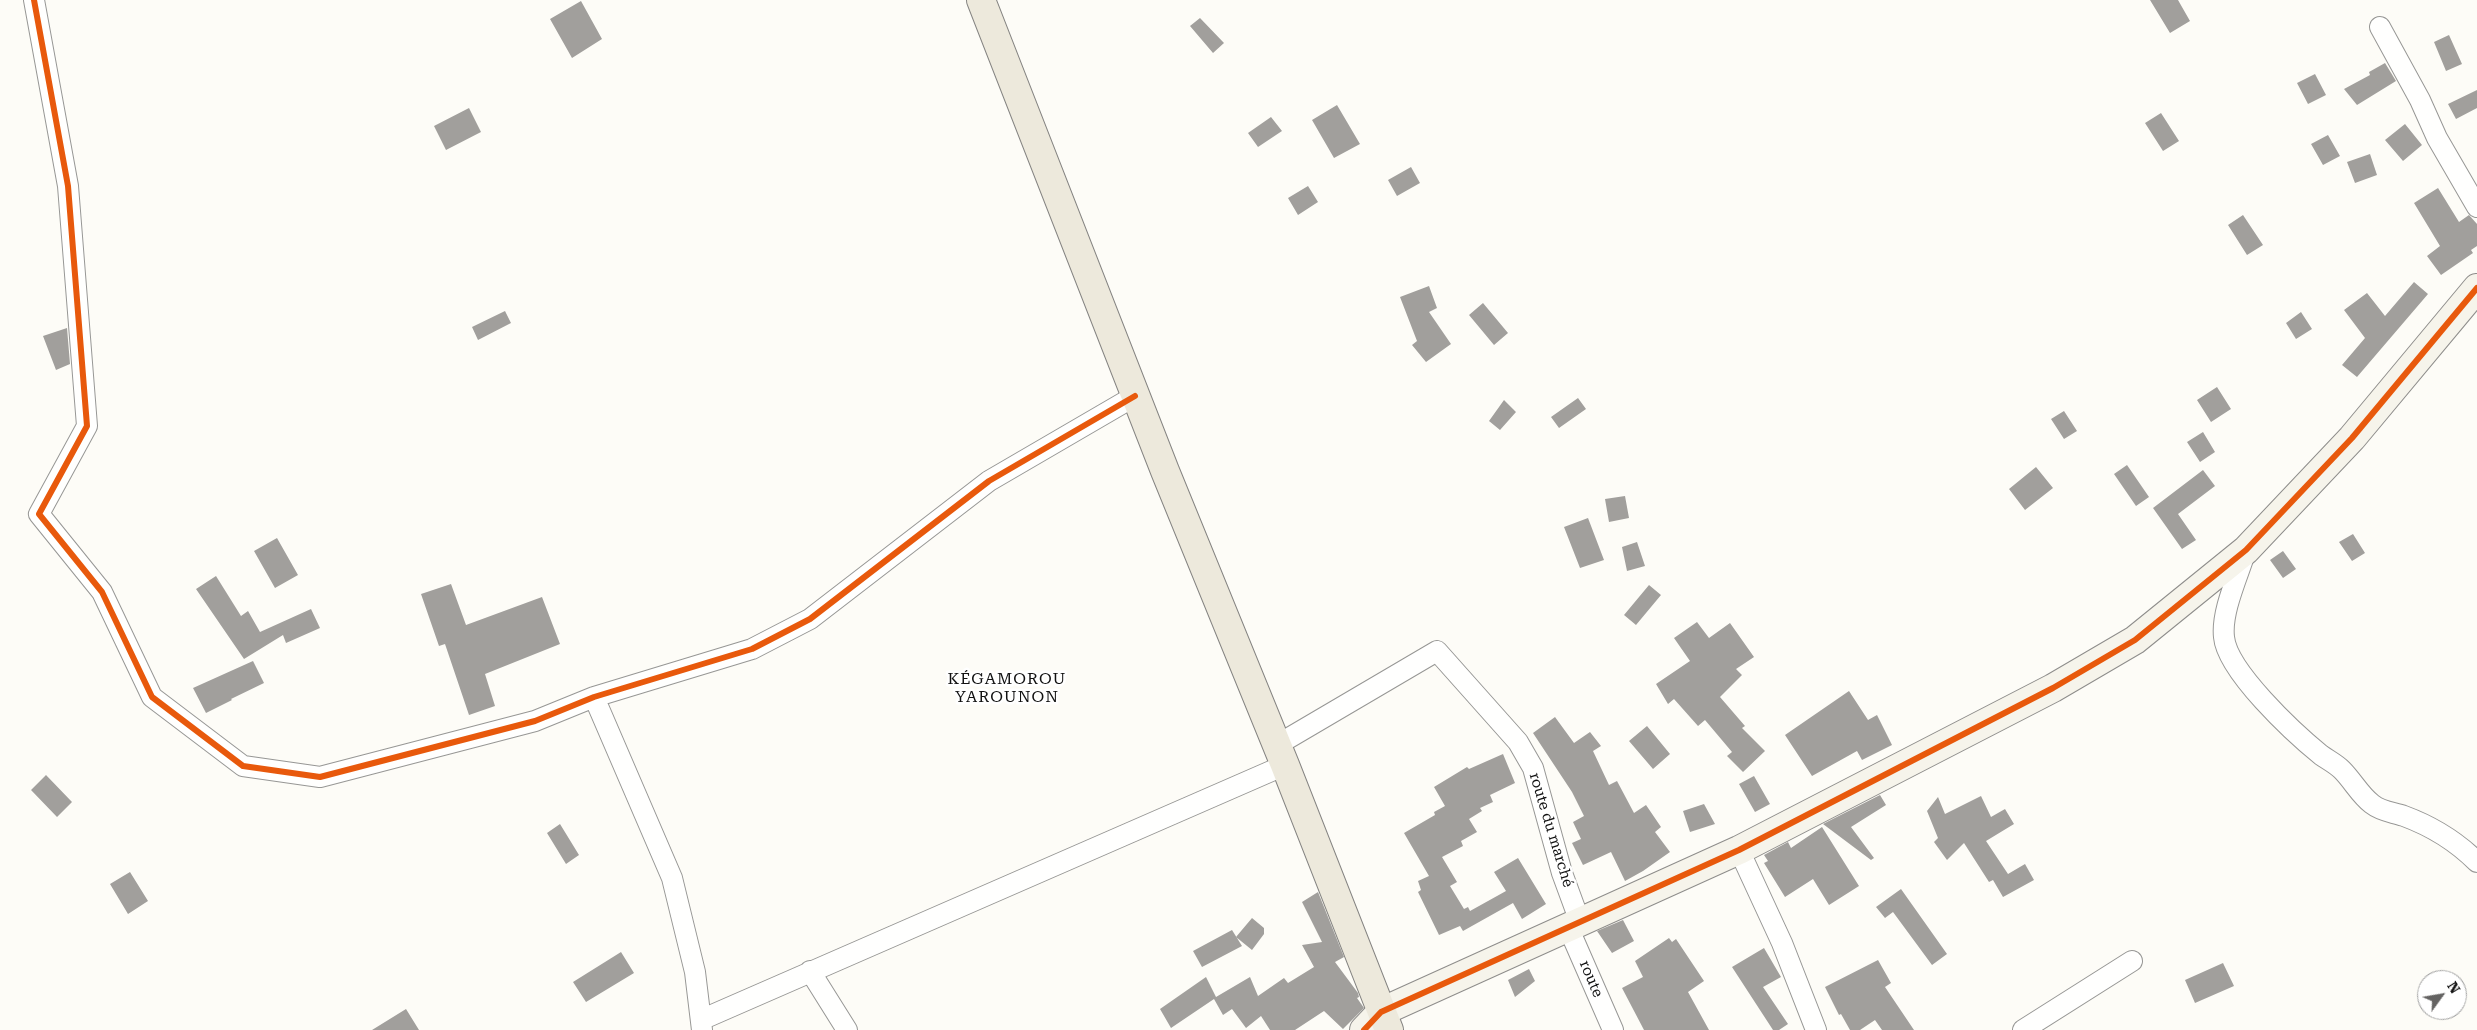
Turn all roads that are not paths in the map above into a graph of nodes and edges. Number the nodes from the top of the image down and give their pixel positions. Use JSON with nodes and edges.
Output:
{"nodes":[{"id":1,"x":34,"y":0,"type":"edge"},
{"id":2,"x":981,"y":0,"type":"edge"},
{"id":3,"x":2380,"y":27,"type":"dead end"},
{"id":4,"x":2477,"y":207,"type":"edge"},
{"id":5,"x":2474,"y":297,"type":"edge"},
{"id":6,"x":1135,"y":396,"type":"junction"},
{"id":7,"x":2246,"y":550,"type":"junction"},
{"id":8,"x":594,"y":697,"type":"junction"},
{"id":9,"x":1281,"y":755,"type":"junction"},
{"id":10,"x":1739,"y":850,"type":"junction"},
{"id":11,"x":2475,"y":859,"type":"edge"},
{"id":12,"x":1574,"y":925,"type":"junction"},
{"id":13,"x":2132,"y":961,"type":"dead end"},
{"id":14,"x":810,"y":971,"type":"junction"},
{"id":15,"x":702,"y":1024,"type":"edge"},
{"id":16,"x":1378,"y":1024,"type":"edge"},
{"id":17,"x":847,"y":1030,"type":"edge"},
{"id":18,"x":1613,"y":1030,"type":"edge"},
{"id":19,"x":1816,"y":1030,"type":"edge"},
{"id":20,"x":2023,"y":1030,"type":"edge"}],
"edges":[{"from":1,"to":8,"type":"street"},
{"from":2,"to":6,"type":"main road"},
{"from":3,"to":4,"type":"street"},
{"from":5,"to":7,"type":"street"},
{"from":6,"to":8,"type":"street"},
{"from":6,"to":9,"type":"main road"},
{"from":7,"to":10,"type":"street"},
{"from":7,"to":11,"type":"street"},
{"from":8,"to":15,"type":"street"},
{"from":9,"to":12,"type":"street","name":"route du marché"},
{"from":9,"to":14,"type":"street"},
{"from":9,"to":16,"type":"main road"},
{"from":10,"to":12,"type":"street"},
{"from":10,"to":19,"type":"street"},
{"from":12,"to":16,"type":"street"},
{"from":12,"to":18,"type":"street","name":"route"},
{"from":13,"to":20,"type":"street"},
{"from":14,"to":15,"type":"street"},
{"from":14,"to":17,"type":"street"}]}
